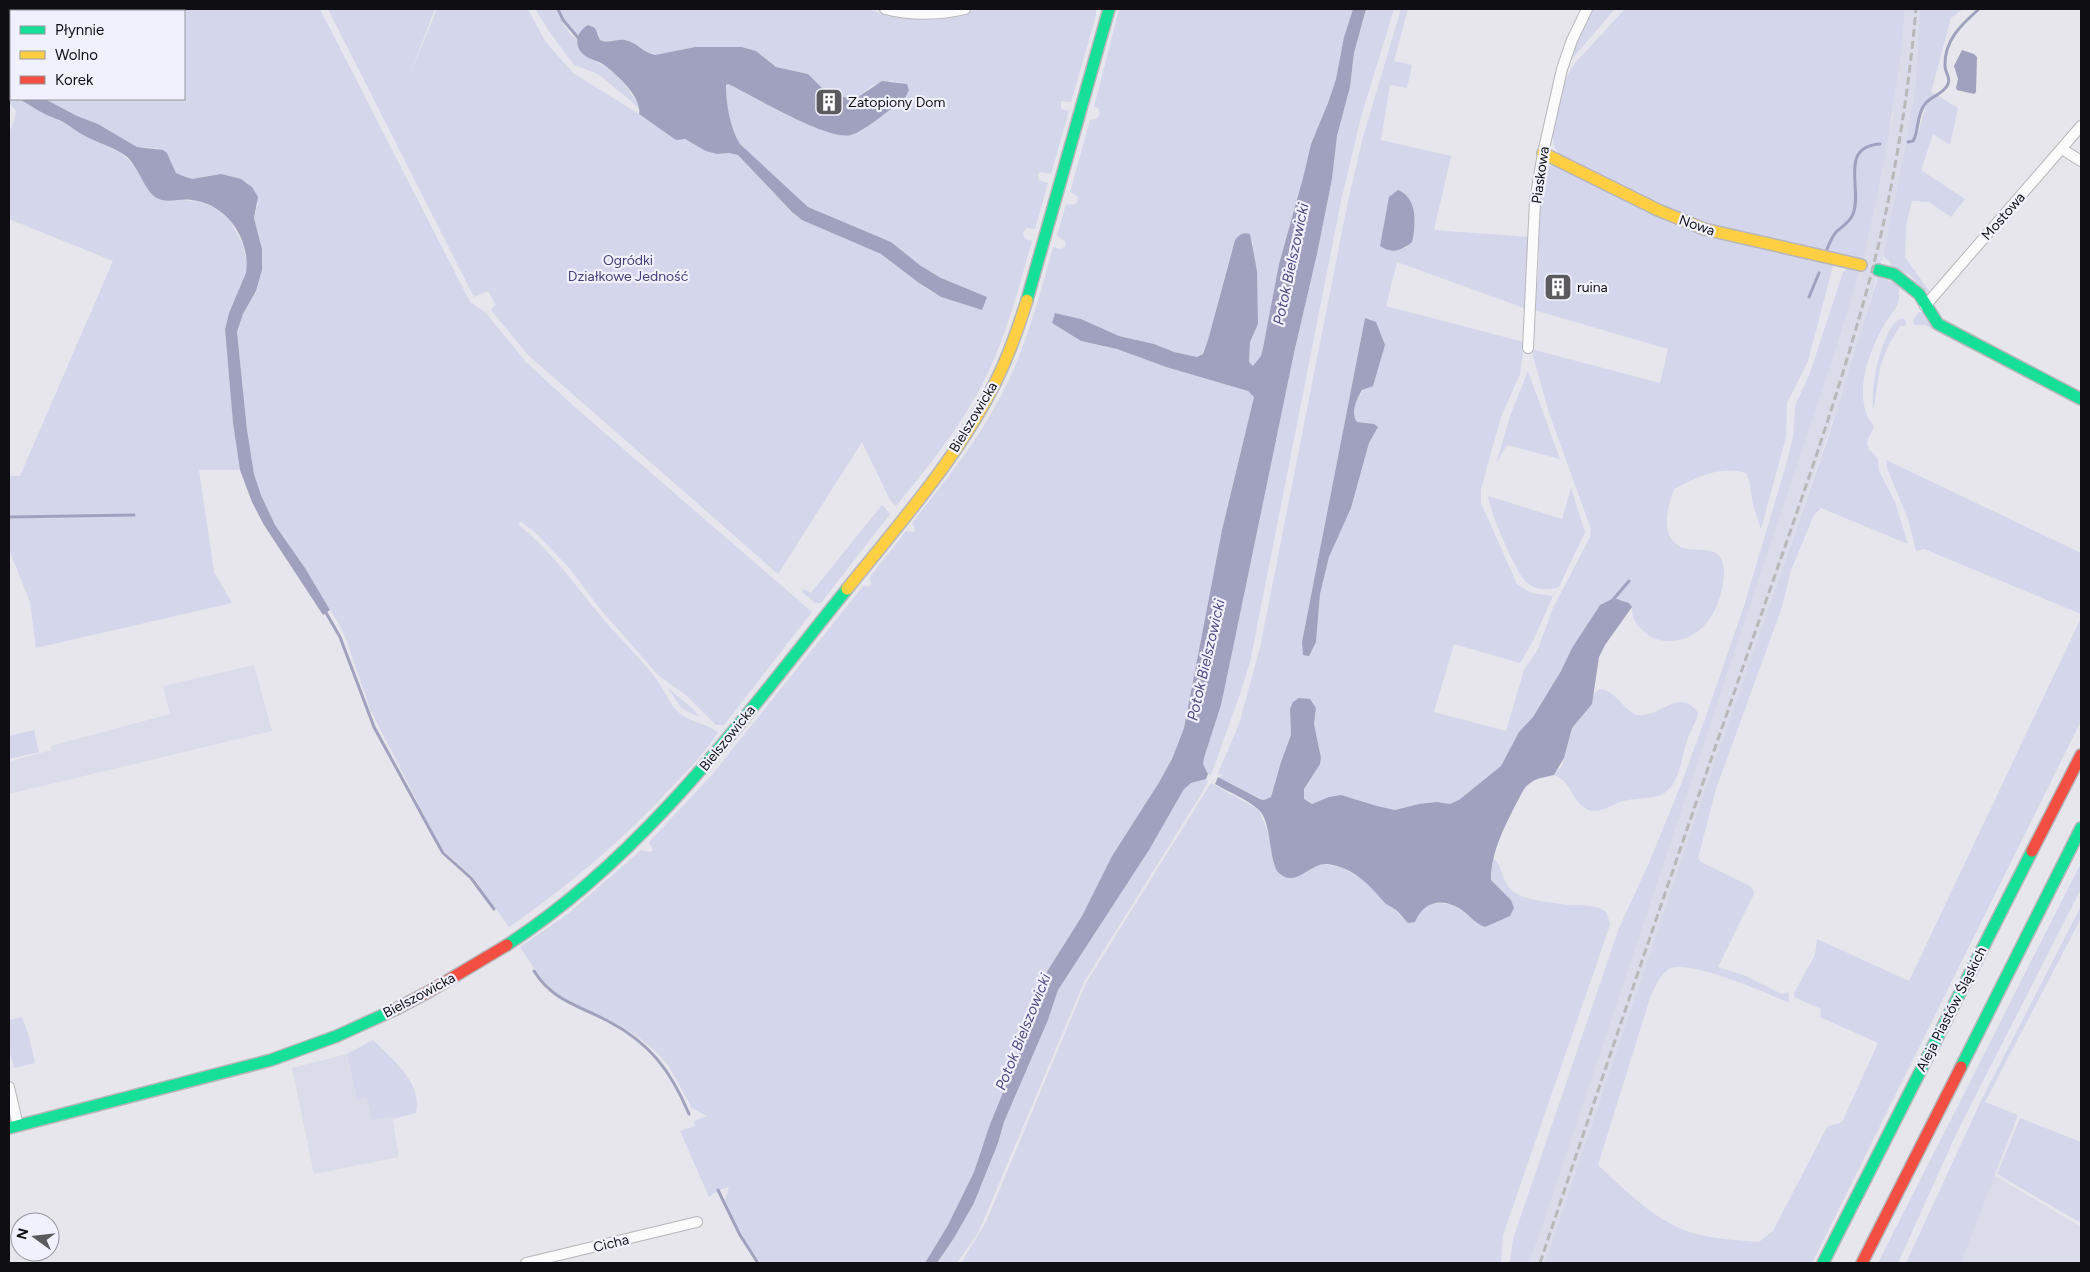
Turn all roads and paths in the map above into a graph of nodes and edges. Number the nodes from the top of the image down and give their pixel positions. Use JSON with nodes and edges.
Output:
{"nodes":[{"id":1,"x":885,"y":9,"type":"edge"},
{"id":2,"x":965,"y":9,"type":"edge"},
{"id":3,"x":1109,"y":9,"type":"edge"},
{"id":4,"x":1587,"y":9,"type":"edge"},
{"id":5,"x":2081,"y":126,"type":"edge"},
{"id":6,"x":2062,"y":149,"type":"junction"},
{"id":7,"x":1543,"y":153,"type":"junction"},
{"id":8,"x":2081,"y":161,"type":"edge"},
{"id":9,"x":1861,"y":265,"type":"dead end"},
{"id":10,"x":1878,"y":270,"type":"dead end"},
{"id":11,"x":1925,"y":306,"type":"junction"},
{"id":12,"x":1528,"y":348,"type":"dead end"},
{"id":13,"x":2081,"y":399,"type":"edge"},
{"id":14,"x":2081,"y":755,"type":"edge"},
{"id":15,"x":2081,"y":828,"type":"edge"},
{"id":16,"x":9,"y":1087,"type":"edge"},
{"id":17,"x":13,"y":1127,"type":"edge"},
{"id":18,"x":697,"y":1222,"type":"dead end"},
{"id":19,"x":526,"y":1263,"type":"edge"},
{"id":20,"x":1822,"y":1263,"type":"edge"},
{"id":21,"x":1862,"y":1263,"type":"edge"}],
"edges":[{"from":1,"to":2,"type":"street"},
{"from":3,"to":17,"type":"main road","name":"Bielszowicka"},
{"from":4,"to":7,"type":"street","name":"Piaskowa"},
{"from":5,"to":6,"type":"street","name":"Mostowa"},
{"from":6,"to":8,"type":"street"},
{"from":6,"to":11,"type":"street","name":"Mostowa"},
{"from":7,"to":9,"type":"main road","name":"Nowa"},
{"from":7,"to":12,"type":"street","name":"Piaskowa"},
{"from":10,"to":11,"type":"main road"},
{"from":11,"to":13,"type":"main road"},
{"from":14,"to":20,"type":"main road","name":"Aleja Piastów Śląskich"},
{"from":15,"to":21,"type":"main road"},
{"from":16,"to":17,"type":"street"},
{"from":18,"to":19,"type":"street","name":"Cicha"}]}
